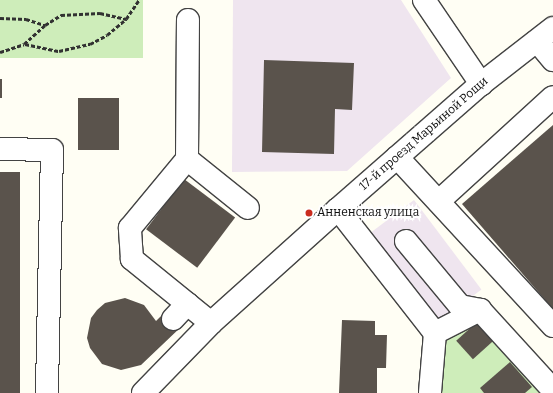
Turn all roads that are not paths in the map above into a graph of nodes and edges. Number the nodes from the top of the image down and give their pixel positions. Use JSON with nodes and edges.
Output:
{"nodes":[{"id":1,"x":424,"y":0,"type":"edge"},
{"id":2,"x":188,"y":20,"type":"dead end"},
{"id":3,"x":545,"y":35,"type":"edge"},
{"id":4,"x":553,"y":60,"type":"edge"},
{"id":5,"x":481,"y":84,"type":"junction"},
{"id":6,"x":553,"y":97,"type":"edge"},
{"id":7,"x":0,"y":148,"type":"edge"},
{"id":8,"x":397,"y":158,"type":"junction"},
{"id":9,"x":187,"y":159,"type":"junction"},
{"id":10,"x":439,"y":201,"type":"junction"},
{"id":11,"x":248,"y":208,"type":"dead end"},
{"id":12,"x":338,"y":209,"type":"junction"},
{"id":13,"x":406,"y":241,"type":"dead end"},
{"id":14,"x":480,"y":310,"type":"junction"},
{"id":15,"x":211,"y":323,"type":"junction"},
{"id":16,"x":553,"y":326,"type":"edge"},
{"id":17,"x":435,"y":332,"type":"junction"},
{"id":18,"x":553,"y":390,"type":"edge"},
{"id":19,"x":47,"y":393,"type":"edge"},
{"id":20,"x":143,"y":393,"type":"edge"},
{"id":21,"x":430,"y":393,"type":"edge"}],
"edges":[{"from":1,"to":5,"type":"street"},
{"from":2,"to":9,"type":"street"},
{"from":3,"to":4,"type":"street"},
{"from":3,"to":5,"type":"street","name":"17-й проезд Марьиной Рощи"},
{"from":5,"to":8,"type":"street","name":"17-й проезд Марьиной Рощи"},
{"from":6,"to":10,"type":"street"},
{"from":7,"to":19,"type":"street"},
{"from":8,"to":10,"type":"street"},
{"from":8,"to":12,"type":"street","name":"17-й проезд Марьиной Рощи"},
{"from":9,"to":11,"type":"street"},
{"from":9,"to":15,"type":"street"},
{"from":10,"to":16,"type":"street"},
{"from":12,"to":15,"type":"street","name":"17-й проезд Марьиной Рощи"},
{"from":12,"to":17,"type":"street"},
{"from":13,"to":14,"type":"street"},
{"from":14,"to":17,"type":"street"},
{"from":14,"to":18,"type":"street"},
{"from":15,"to":20,"type":"street","name":"17-й проезд Марьиной Рощи"},
{"from":17,"to":21,"type":"street"}]}
